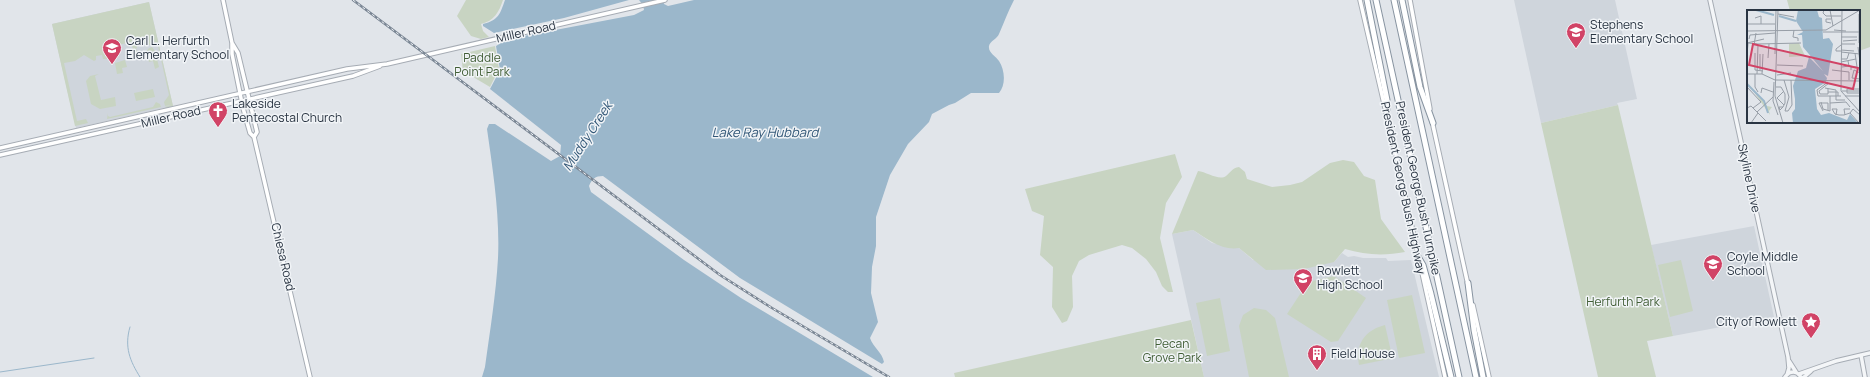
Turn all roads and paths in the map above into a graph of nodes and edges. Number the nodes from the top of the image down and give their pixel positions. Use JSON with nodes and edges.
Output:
{"nodes":[{"id":1,"x":223,"y":0,"type":"edge"},
{"id":2,"x":664,"y":0,"type":"edge"},
{"id":3,"x":1360,"y":0,"type":"edge"},
{"id":4,"x":1367,"y":0,"type":"edge"},
{"id":5,"x":1376,"y":0,"type":"edge"},
{"id":6,"x":1394,"y":0,"type":"edge"},
{"id":7,"x":1402,"y":0,"type":"edge"},
{"id":8,"x":1410,"y":0,"type":"edge"},
{"id":9,"x":1710,"y":0,"type":"edge"},
{"id":10,"x":232,"y":43,"type":"junction"},
{"id":11,"x":387,"y":64,"type":"junction"},
{"id":12,"x":247,"y":92,"type":"junction"},
{"id":13,"x":240,"y":93,"type":"junction"},
{"id":14,"x":249,"y":99,"type":"junction"},
{"id":15,"x":242,"y":101,"type":"junction"},
{"id":16,"x":1387,"y":116,"type":"junction"},
{"id":17,"x":1433,"y":123,"type":"junction"},
{"id":18,"x":254,"y":137,"type":"junction"},
{"id":19,"x":0,"y":148,"type":"edge"},
{"id":20,"x":0,"y":155,"type":"edge"},
{"id":21,"x":1417,"y":255,"type":"junction"},
{"id":22,"x":1468,"y":283,"type":"junction"},
{"id":23,"x":1870,"y":353,"type":"edge"},
{"id":24,"x":1861,"y":355,"type":"junction"},
{"id":25,"x":1788,"y":357,"type":"junction"},
{"id":26,"x":1800,"y":375,"type":"edge"},
{"id":27,"x":1786,"y":376,"type":"edge"},
{"id":28,"x":310,"y":377,"type":"edge"},
{"id":29,"x":1445,"y":377,"type":"edge"},
{"id":30,"x":1451,"y":377,"type":"edge"},
{"id":31,"x":1459,"y":377,"type":"edge"},
{"id":32,"x":1476,"y":377,"type":"edge"},
{"id":33,"x":1484,"y":377,"type":"edge"},
{"id":34,"x":1489,"y":377,"type":"edge"},
{"id":35,"x":1865,"y":377,"type":"edge"}],
"edges":[{"from":1,"to":10,"type":"main road","name":"Chiesa Road"},
{"from":2,"to":11,"type":"main road","name":"Miller Road"},
{"from":3,"to":16,"type":"main road","name":"President George Bush Highway"},
{"from":4,"to":16,"type":"highway"},
{"from":5,"to":31,"type":"highway","name":"President George Bush Turnpike"},
{"from":6,"to":32,"type":"highway","name":"President George Bush Turnpike"},
{"from":7,"to":17,"type":"highway"},
{"from":8,"to":17,"type":"main road"},
{"from":9,"to":25,"type":"street","name":"Skyline Drive"},
{"from":10,"to":12,"type":"main road","name":"Chiesa Road"},
{"from":10,"to":13,"type":"main road","name":"Chiesa Road"},
{"from":11,"to":12,"type":"main road","name":"Miller Road"},
{"from":11,"to":14,"type":"main road","name":"Miller Road"},
{"from":12,"to":13,"type":"main road","name":"Miller Road"},
{"from":12,"to":14,"type":"main road","name":"Chiesa Road"},
{"from":13,"to":15,"type":"main road","name":"Chiesa Road"},
{"from":13,"to":19,"type":"main road","name":"Miller Road"},
{"from":14,"to":15,"type":"main road","name":"Miller Road"},
{"from":14,"to":18,"type":"main road","name":"Chiesa Road"},
{"from":15,"to":18,"type":"main road","name":"Chiesa Road"},
{"from":15,"to":20,"type":"main road","name":"Miller Road"},
{"from":16,"to":21,"type":"main road","name":"President George Bush Highway"},
{"from":17,"to":22,"type":"main road"},
{"from":18,"to":28,"type":"main road","name":"Chiesa Road"},
{"from":21,"to":29,"type":"main road","name":"President George Bush Highway"},
{"from":21,"to":30,"type":"highway"},
{"from":22,"to":33,"type":"highway"},
{"from":22,"to":34,"type":"main road"},
{"from":23,"to":24,"type":"street"},
{"from":24,"to":26,"type":"street"},
{"from":24,"to":35,"type":"street"},
{"from":25,"to":26,"type":"street","name":"Skyline Drive"},
{"from":25,"to":27,"type":"street","name":"Skyline Drive"},
{"from":26,"to":27,"type":"street"}]}
